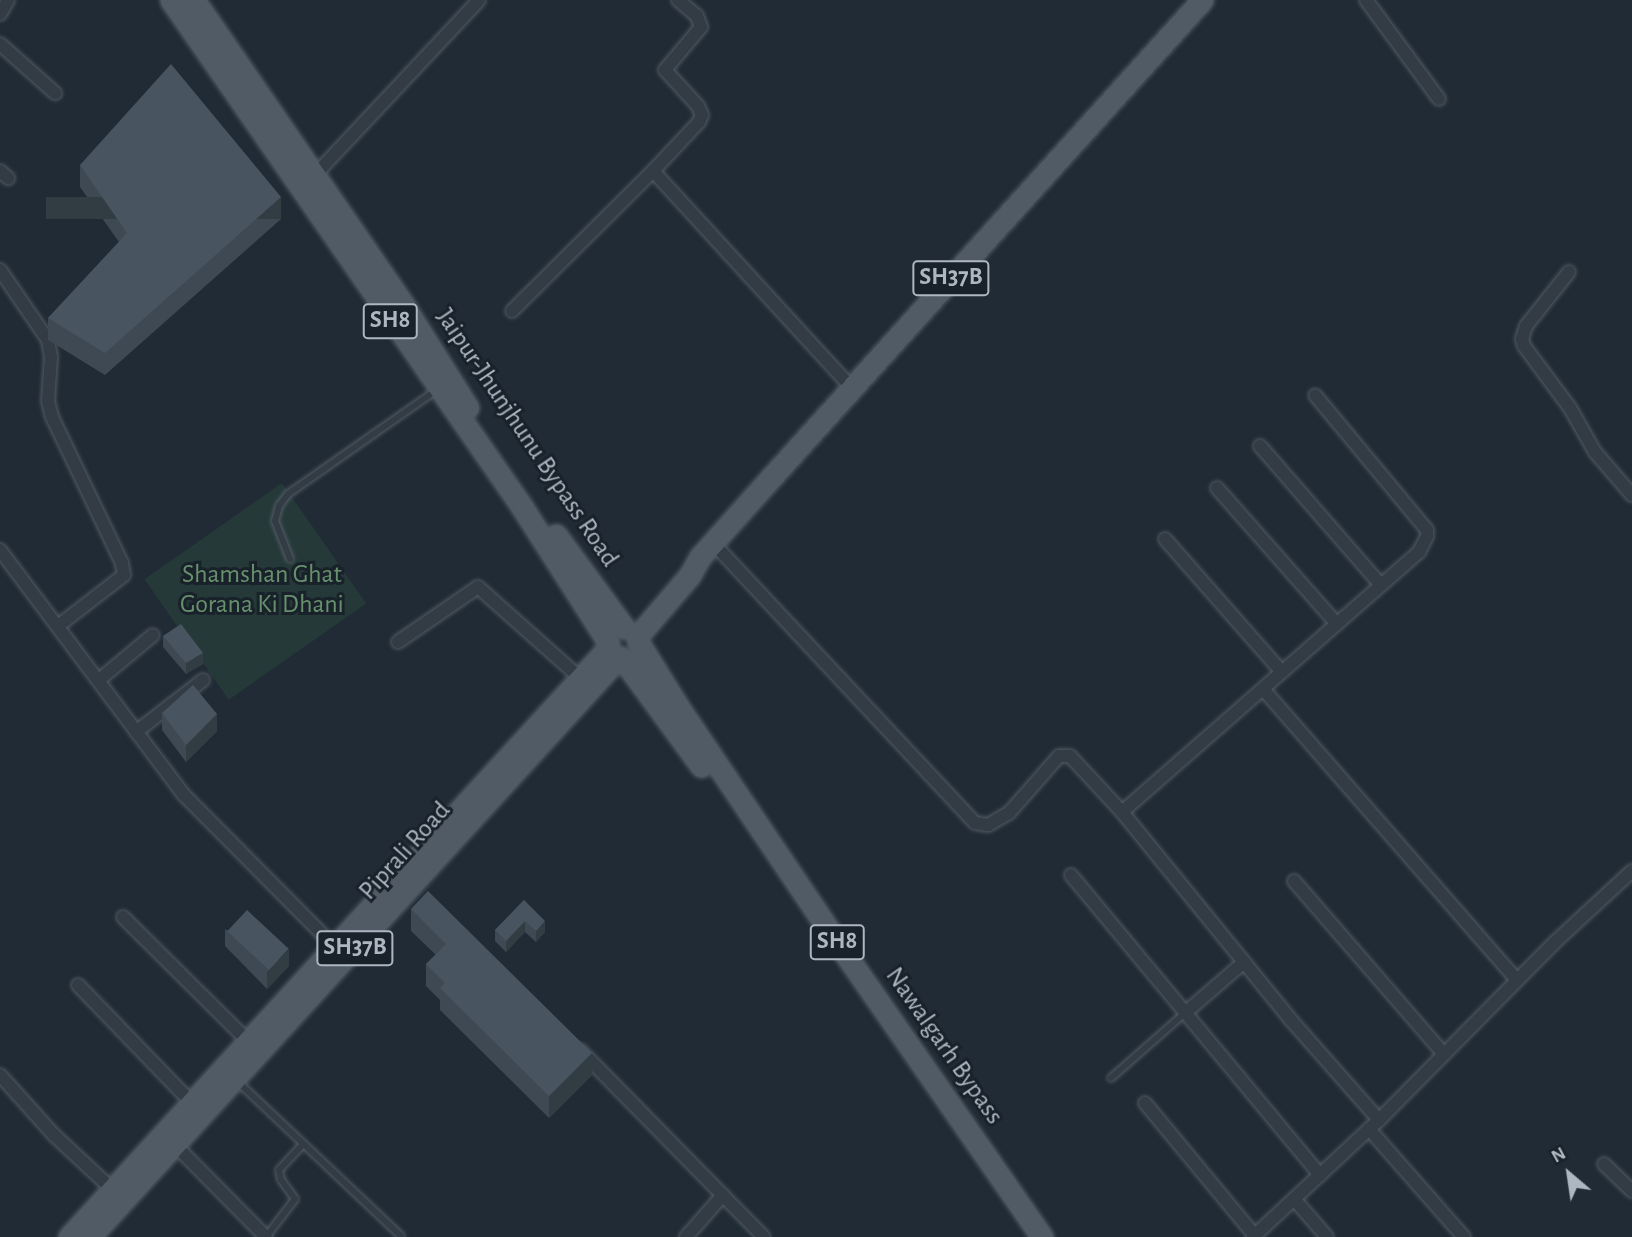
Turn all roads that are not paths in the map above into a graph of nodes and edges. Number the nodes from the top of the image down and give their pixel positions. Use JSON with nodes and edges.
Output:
{"nodes":[{"id":1,"x":8,"y":0,"type":"edge"},
{"id":2,"x":171,"y":0,"type":"edge"},
{"id":3,"x":194,"y":0,"type":"edge"},
{"id":4,"x":479,"y":0,"type":"edge"},
{"id":5,"x":678,"y":0,"type":"edge"},
{"id":6,"x":1202,"y":0,"type":"edge"},
{"id":7,"x":1366,"y":0,"type":"edge"},
{"id":8,"x":0,"y":14,"type":"edge"},
{"id":9,"x":0,"y":44,"type":"edge"},
{"id":10,"x":55,"y":93,"type":"dead end"},
{"id":11,"x":1439,"y":99,"type":"dead end"},
{"id":12,"x":653,"y":170,"type":"junction"},
{"id":13,"x":314,"y":176,"type":"junction"},
{"id":14,"x":0,"y":270,"type":"edge"},
{"id":15,"x":1569,"y":272,"type":"dead end"},
{"id":16,"x":512,"y":311,"type":"dead end"},
{"id":17,"x":852,"y":388,"type":"junction"},
{"id":18,"x":438,"y":389,"type":"junction"},
{"id":19,"x":1315,"y":396,"type":"dead end"},
{"id":20,"x":1260,"y":446,"type":"dead end"},
{"id":21,"x":1217,"y":488,"type":"dead end"},
{"id":22,"x":1632,"y":495,"type":"edge"},
{"id":23,"x":526,"y":504,"type":"junction"},
{"id":24,"x":1164,"y":539,"type":"dead end"},
{"id":25,"x":0,"y":550,"type":"edge"},
{"id":26,"x":707,"y":550,"type":"junction"},
{"id":27,"x":290,"y":558,"type":"dead end"},
{"id":28,"x":1381,"y":585,"type":"junction"},
{"id":29,"x":1336,"y":624,"type":"junction"},
{"id":30,"x":58,"y":626,"type":"junction"},
{"id":31,"x":153,"y":635,"type":"dead end"},
{"id":32,"x":398,"y":642,"type":"dead end"},
{"id":33,"x":623,"y":643,"type":"junction"},
{"id":34,"x":1282,"y":672,"type":"junction"},
{"id":35,"x":580,"y":678,"type":"junction"},
{"id":36,"x":99,"y":680,"type":"junction"},
{"id":37,"x":203,"y":680,"type":"dead end"},
{"id":38,"x":1263,"y":689,"type":"junction"},
{"id":39,"x":136,"y":732,"type":"junction"},
{"id":40,"x":700,"y":752,"type":"junction"},
{"id":41,"x":1122,"y":811,"type":"junction"},
{"id":42,"x":1632,"y":871,"type":"edge"},
{"id":43,"x":1071,"y":875,"type":"dead end"},
{"id":44,"x":1294,"y":881,"type":"dead end"},
{"id":45,"x":122,"y":917,"type":"dead end"},
{"id":46,"x":335,"y":947,"type":"junction"},
{"id":47,"x":1244,"y":962,"type":"junction"},
{"id":48,"x":1517,"y":980,"type":"junction"},
{"id":49,"x":78,"y":985,"type":"dead end"},
{"id":50,"x":1185,"y":1013,"type":"junction"},
{"id":51,"x":569,"y":1038,"type":"edge"},
{"id":52,"x":248,"y":1041,"type":"junction"},
{"id":53,"x":1444,"y":1055,"type":"junction"},
{"id":54,"x":0,"y":1075,"type":"edge"},
{"id":55,"x":1111,"y":1079,"type":"dead end"},
{"id":56,"x":236,"y":1080,"type":"junction"},
{"id":57,"x":191,"y":1103,"type":"junction"},
{"id":58,"x":1145,"y":1103,"type":"dead end"},
{"id":59,"x":1374,"y":1125,"type":"junction"},
{"id":60,"x":303,"y":1144,"type":"junction"},
{"id":61,"x":175,"y":1145,"type":"junction"},
{"id":62,"x":1605,"y":1164,"type":"dead end"},
{"id":63,"x":1320,"y":1175,"type":"junction"},
{"id":64,"x":112,"y":1189,"type":"junction"},
{"id":65,"x":1632,"y":1191,"type":"edge"},
{"id":66,"x":723,"y":1195,"type":"junction"},
{"id":67,"x":1294,"y":1199,"type":"junction"},
{"id":68,"x":401,"y":1236,"type":"edge"},
{"id":69,"x":1254,"y":1236,"type":"edge"},
{"id":70,"x":69,"y":1237,"type":"edge"},
{"id":71,"x":90,"y":1237,"type":"edge"},
{"id":72,"x":266,"y":1237,"type":"edge"},
{"id":73,"x":686,"y":1237,"type":"edge"},
{"id":74,"x":764,"y":1237,"type":"edge"},
{"id":75,"x":1026,"y":1237,"type":"edge"},
{"id":76,"x":1042,"y":1237,"type":"edge"},
{"id":77,"x":1327,"y":1237,"type":"edge"},
{"id":78,"x":1464,"y":1237,"type":"edge"}],
"edges":[{"from":1,"to":8,"type":"street"},
{"from":2,"to":18,"type":"main road","number":"SH8"},
{"from":3,"to":13,"type":"main road","name":"Jaipur-Jhunjhunu Bypass Road","number":"SH8"},
{"from":4,"to":13,"type":"street"},
{"from":5,"to":12,"type":"street"},
{"from":6,"to":17,"type":"main road","number":"SH37B"},
{"from":7,"to":11,"type":"street"},
{"from":9,"to":10,"type":"street"},
{"from":12,"to":16,"type":"street"},
{"from":12,"to":17,"type":"street"},
{"from":13,"to":23,"type":"main road","name":"Jaipur-Jhunjhunu Bypass Road","number":"SH8"},
{"from":14,"to":30,"type":"street"},
{"from":15,"to":22,"type":"street"},
{"from":17,"to":26,"type":"main road","number":"SH37B"},
{"from":18,"to":23,"type":"main road","number":"SH8"},
{"from":18,"to":27,"type":"lane"},
{"from":19,"to":28,"type":"street"},
{"from":20,"to":28,"type":"street"},
{"from":21,"to":29,"type":"street"},
{"from":23,"to":33,"type":"main road","number":"SH8"},
{"from":24,"to":34,"type":"street"},
{"from":25,"to":30,"type":"street"},
{"from":26,"to":33,"type":"main road","number":"SH37B"},
{"from":26,"to":41,"type":"street"},
{"from":28,"to":29,"type":"street"},
{"from":29,"to":34,"type":"street"},
{"from":30,"to":36,"type":"street"},
{"from":31,"to":36,"type":"street"},
{"from":32,"to":35,"type":"street"},
{"from":33,"to":35,"type":"main road"},
{"from":33,"to":40,"type":"main road","name":"Nawalgarh Bypass","number":"SH8"},
{"from":33,"to":56,"type":"main road","name":"Piprali Road","number":"SH37B"},
{"from":34,"to":38,"type":"street"},
{"from":35,"to":46,"type":"main road"},
{"from":36,"to":39,"type":"street"},
{"from":37,"to":39,"type":"street"},
{"from":38,"to":41,"type":"street"},
{"from":38,"to":48,"type":"street"},
{"from":39,"to":46,"type":"street"},
{"from":40,"to":75,"type":"main road","name":"Nawalgarh Bypass","number":"SH8"},
{"from":40,"to":76,"type":"main road","name":"Nawalgarh Bypass","number":"SH8"},
{"from":41,"to":47,"type":"street"},
{"from":42,"to":48,"type":"street"},
{"from":43,"to":50,"type":"street"},
{"from":44,"to":53,"type":"street"},
{"from":45,"to":52,"type":"street"},
{"from":46,"to":52,"type":"main road"},
{"from":47,"to":50,"type":"street"},
{"from":47,"to":59,"type":"street"},
{"from":48,"to":53,"type":"street"},
{"from":49,"to":57,"type":"street"},
{"from":50,"to":55,"type":"lane"},
{"from":50,"to":63,"type":"street"},
{"from":51,"to":66,"type":"street"},
{"from":52,"to":57,"type":"main road"},
{"from":53,"to":59,"type":"street"},
{"from":54,"to":64,"type":"street"},
{"from":56,"to":60,"type":"lane"},
{"from":56,"to":61,"type":"main road","name":"Piprali Road","number":"SH37B"},
{"from":57,"to":64,"type":"main road"},
{"from":58,"to":69,"type":"street"},
{"from":59,"to":63,"type":"street"},
{"from":59,"to":78,"type":"street"},
{"from":60,"to":68,"type":"lane"},
{"from":60,"to":72,"type":"lane"},
{"from":61,"to":71,"type":"main road","name":"Piprali Road","number":"SH37B"},
{"from":61,"to":72,"type":"street"},
{"from":62,"to":65,"type":"street"},
{"from":63,"to":67,"type":"street"},
{"from":64,"to":70,"type":"main road"},
{"from":66,"to":73,"type":"street"},
{"from":66,"to":74,"type":"street"},
{"from":67,"to":69,"type":"street"},
{"from":67,"to":77,"type":"street"}]}
